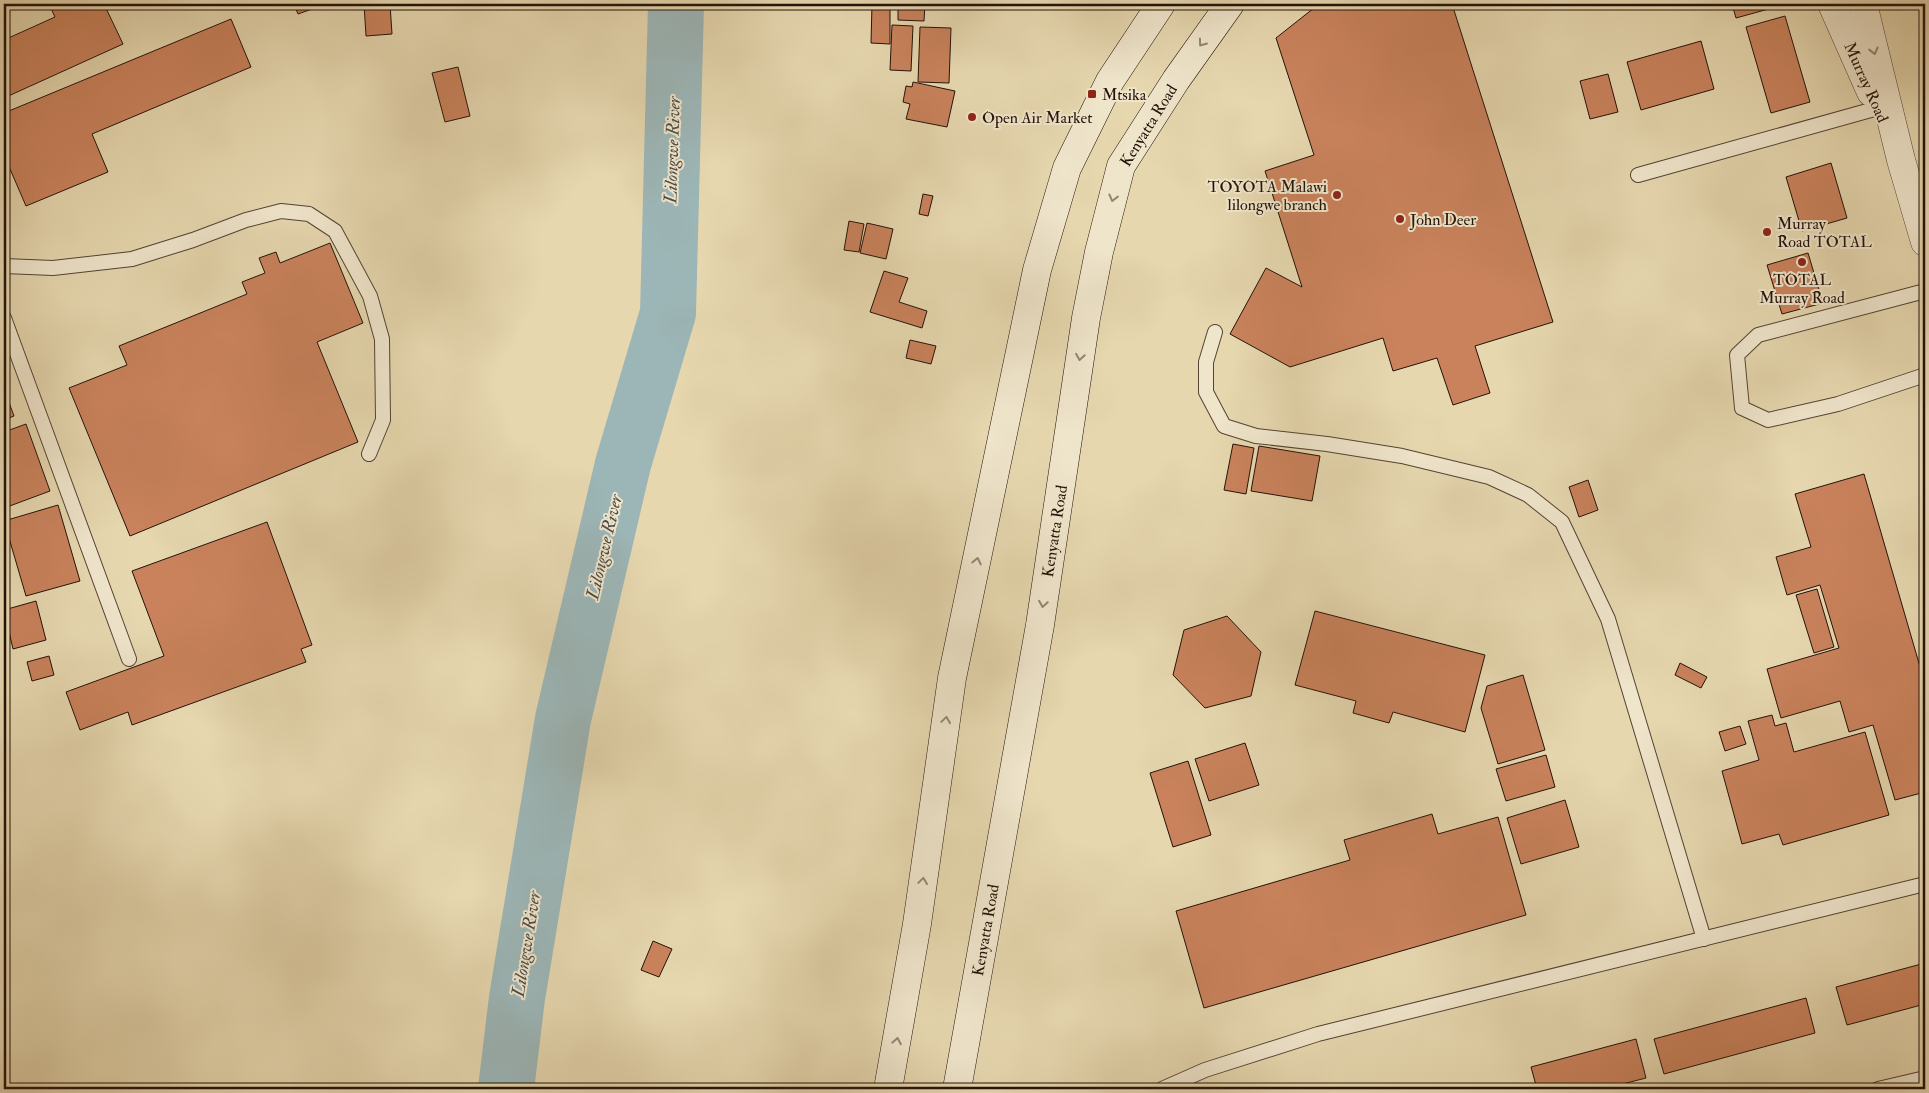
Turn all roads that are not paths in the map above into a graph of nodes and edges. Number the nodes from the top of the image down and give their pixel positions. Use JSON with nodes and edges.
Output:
{"nodes":[{"id":1,"x":1161,"y":4,"type":"edge"},
{"id":2,"x":1230,"y":4,"type":"edge"},
{"id":3,"x":1832,"y":4,"type":"edge"},
{"id":4,"x":1863,"y":4,"type":"edge"},
{"id":5,"x":1878,"y":108,"type":"junction"},
{"id":6,"x":1901,"y":160,"type":"junction"},
{"id":7,"x":1638,"y":175,"type":"dead end"},
{"id":8,"x":1925,"y":242,"type":"edge"},
{"id":9,"x":4,"y":266,"type":"edge"},
{"id":10,"x":1925,"y":291,"type":"edge"},
{"id":11,"x":4,"y":318,"type":"edge"},
{"id":12,"x":1215,"y":332,"type":"dead end"},
{"id":13,"x":1925,"y":375,"type":"edge"},
{"id":14,"x":369,"y":454,"type":"dead end"},
{"id":15,"x":129,"y":659,"type":"dead end"},
{"id":16,"x":1925,"y":884,"type":"edge"},
{"id":17,"x":1704,"y":939,"type":"junction"},
{"id":18,"x":1925,"y":1078,"type":"edge"},
{"id":19,"x":888,"y":1089,"type":"edge"},
{"id":20,"x":957,"y":1089,"type":"edge"},
{"id":21,"x":1162,"y":1089,"type":"edge"},
{"id":22,"x":1878,"y":1089,"type":"edge"}],
"edges":[{"from":19,"to":1,"type":"main road","one_way":true},
{"from":2,"to":20,"type":"main road","name":"Kenyatta Road","one_way":true},
{"from":3,"to":5,"type":"main road","name":"Murray Road"},
{"from":4,"to":6,"type":"main road","name":"Murray Road","one_way":true},
{"from":5,"to":6,"type":"main road","name":"Murray Road"},
{"from":5,"to":7,"type":"lane"},
{"from":6,"to":8,"type":"main road","name":"Murray Road"},
{"from":9,"to":14,"type":"lane"},
{"from":10,"to":13,"type":"lane"},
{"from":11,"to":15,"type":"lane"},
{"from":12,"to":17,"type":"lane"},
{"from":16,"to":17,"type":"lane"},
{"from":17,"to":21,"type":"lane"},
{"from":18,"to":22,"type":"lane"}]}
